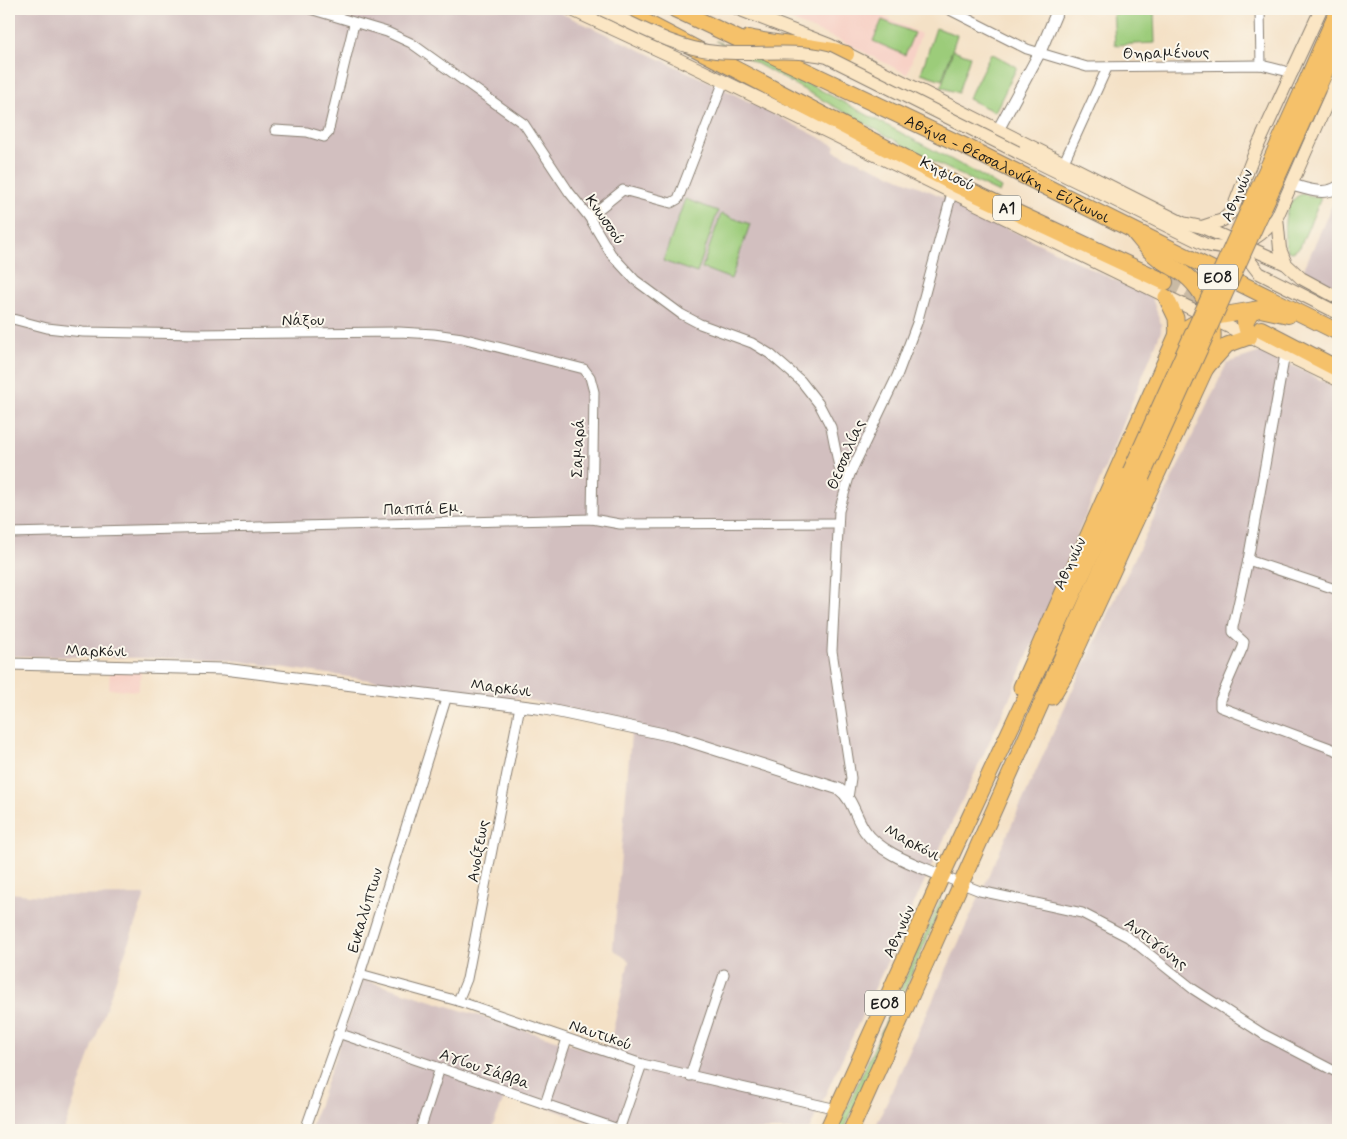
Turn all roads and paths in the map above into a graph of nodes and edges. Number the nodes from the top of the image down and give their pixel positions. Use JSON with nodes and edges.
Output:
{"nodes":[{"id":1,"x":310,"y":9,"type":"edge"},
{"id":2,"x":570,"y":9,"type":"edge"},
{"id":3,"x":601,"y":9,"type":"edge"},
{"id":4,"x":620,"y":9,"type":"edge"},
{"id":5,"x":676,"y":9,"type":"edge"},
{"id":6,"x":738,"y":9,"type":"edge"},
{"id":7,"x":948,"y":9,"type":"edge"},
{"id":8,"x":1058,"y":9,"type":"edge"},
{"id":9,"x":1260,"y":9,"type":"edge"},
{"id":10,"x":1321,"y":9,"type":"edge"},
{"id":11,"x":1338,"y":9,"type":"edge"},
{"id":12,"x":354,"y":24,"type":"junction"},
{"id":13,"x":721,"y":30,"type":"junction"},
{"id":14,"x":1338,"y":44,"type":"edge"},
{"id":15,"x":1040,"y":52,"type":"junction"},
{"id":16,"x":846,"y":54,"type":"junction"},
{"id":17,"x":1260,"y":65,"type":"junction"},
{"id":18,"x":733,"y":67,"type":"junction"},
{"id":19,"x":1107,"y":68,"type":"junction"},
{"id":20,"x":1293,"y":73,"type":"junction"},
{"id":21,"x":1338,"y":78,"type":"edge"},
{"id":22,"x":724,"y":81,"type":"junction"},
{"id":23,"x":1312,"y":85,"type":"junction"},
{"id":24,"x":275,"y":130,"type":"dead end"},
{"id":25,"x":998,"y":130,"type":"junction"},
{"id":26,"x":835,"y":136,"type":"junction"},
{"id":27,"x":1064,"y":162,"type":"junction"},
{"id":28,"x":1292,"y":185,"type":"junction"},
{"id":29,"x":1338,"y":187,"type":"edge"},
{"id":30,"x":952,"y":192,"type":"junction"},
{"id":31,"x":1235,"y":205,"type":"junction"},
{"id":32,"x":589,"y":217,"type":"junction"},
{"id":33,"x":1277,"y":217,"type":"junction"},
{"id":34,"x":1123,"y":224,"type":"junction"},
{"id":35,"x":1202,"y":227,"type":"junction"},
{"id":36,"x":1242,"y":245,"type":"junction"},
{"id":37,"x":1286,"y":264,"type":"junction"},
{"id":38,"x":1165,"y":290,"type":"junction"},
{"id":39,"x":1338,"y":298,"type":"edge"},
{"id":40,"x":1255,"y":310,"type":"junction"},
{"id":41,"x":1338,"y":313,"type":"edge"},
{"id":42,"x":1211,"y":317,"type":"junction"},
{"id":43,"x":9,"y":318,"type":"edge"},
{"id":44,"x":1316,"y":322,"type":"junction"},
{"id":45,"x":1338,"y":332,"type":"edge"},
{"id":46,"x":1255,"y":333,"type":"junction"},
{"id":47,"x":1177,"y":334,"type":"junction"},
{"id":48,"x":1285,"y":354,"type":"junction"},
{"id":49,"x":1206,"y":368,"type":"junction"},
{"id":50,"x":1338,"y":369,"type":"edge"},
{"id":51,"x":590,"y":377,"type":"joint"},
{"id":52,"x":1338,"y":380,"type":"edge"},
{"id":53,"x":850,"y":474,"type":"junction"},
{"id":54,"x":1136,"y":475,"type":"junction"},
{"id":55,"x":592,"y":520,"type":"junction"},
{"id":56,"x":838,"y":523,"type":"junction"},
{"id":57,"x":9,"y":533,"type":"edge"},
{"id":58,"x":1248,"y":560,"type":"junction"},
{"id":59,"x":1338,"y":590,"type":"edge"},
{"id":60,"x":9,"y":664,"type":"edge"},
{"id":61,"x":447,"y":696,"type":"junction"},
{"id":62,"x":520,"y":706,"type":"junction"},
{"id":63,"x":1003,"y":744,"type":"junction"},
{"id":64,"x":1022,"y":750,"type":"junction"},
{"id":65,"x":1338,"y":751,"type":"edge"},
{"id":66,"x":848,"y":798,"type":"junction"},
{"id":67,"x":942,"y":876,"type":"junction"},
{"id":68,"x":962,"y":884,"type":"junction"},
{"id":69,"x":360,"y":974,"type":"junction"},
{"id":70,"x":724,"y":974,"type":"dead end"},
{"id":71,"x":458,"y":1002,"type":"junction"},
{"id":72,"x":338,"y":1033,"type":"junction"},
{"id":73,"x":567,"y":1039,"type":"junction"},
{"id":74,"x":642,"y":1064,"type":"junction"},
{"id":75,"x":440,"y":1068,"type":"junction"},
{"id":76,"x":1338,"y":1073,"type":"edge"},
{"id":77,"x":690,"y":1076,"type":"junction"},
{"id":78,"x":545,"y":1104,"type":"junction"},
{"id":79,"x":837,"y":1109,"type":"junction"},
{"id":80,"x":305,"y":1130,"type":"edge"},
{"id":81,"x":420,"y":1130,"type":"edge"},
{"id":82,"x":620,"y":1130,"type":"edge"},
{"id":83,"x":827,"y":1130,"type":"edge"},
{"id":84,"x":851,"y":1130,"type":"edge"}],
"edges":[{"from":1,"to":12,"type":"street","name":"Κνωσσού"},
{"from":2,"to":22,"type":"main road","name":"Κηφισού"},
{"from":3,"to":36,"type":"main road","bridge":true},
{"from":4,"to":18,"type":"highway","number":"Α1"},
{"from":5,"to":13,"type":"highway","name":"Αθήνα - Θεσσαλονίκη - Εύζωνοι","number":"Α1"},
{"from":6,"to":16,"type":"main road"},
{"from":7,"to":15,"type":"street","name":"Θηραμένους"},
{"from":8,"to":15,"type":"street"},
{"from":9,"to":17,"type":"street"},
{"from":10,"to":20,"type":"main road","name":"Αθηνών"},
{"from":11,"to":23,"type":"highway","name":"Αθηνών","number":"ΕΟ8"},
{"from":12,"to":24,"type":"street"},
{"from":12,"to":32,"type":"street","name":"Κνωσσού"},
{"from":13,"to":16,"type":"highway"},
{"from":13,"to":34,"type":"highway","name":"Αθήνα - Θεσσαλονίκη - Εύζωνοι","number":"Α1"},
{"from":14,"to":23,"type":"highway","name":"Αθηνών","number":"ΕΟ8"},
{"from":15,"to":19,"type":"street","name":"Θηραμένους"},
{"from":15,"to":25,"type":"street"},
{"from":16,"to":25,"type":"main road"},
{"from":17,"to":19,"type":"street","name":"Θηραμένους"},
{"from":17,"to":20,"type":"street","name":"Θηραμένους"},
{"from":18,"to":26,"type":"highway"},
{"from":18,"to":38,"type":"highway","number":"Α1"},
{"from":19,"to":27,"type":"street"},
{"from":20,"to":31,"type":"main road","name":"Αθηνών"},
{"from":21,"to":28,"type":"main road"},
{"from":22,"to":26,"type":"main road","name":"Κηφισού"},
{"from":22,"to":32,"type":"street"},
{"from":23,"to":54,"type":"highway","name":"Αθηνών","number":"ΕΟ8","bridge":true},
{"from":25,"to":27,"type":"main road"},
{"from":26,"to":30,"type":"main road","name":"Κηφισού"},
{"from":27,"to":35,"type":"main road"},
{"from":28,"to":29,"type":"street"},
{"from":28,"to":33,"type":"main road"},
{"from":30,"to":38,"type":"main road","name":"Κηφισού"},
{"from":30,"to":53,"type":"street","name":"Θεσσαλίας"},
{"from":31,"to":35,"type":"main road"},
{"from":31,"to":36,"type":"main road"},
{"from":32,"to":53,"type":"street","name":"Κνωσσού"},
{"from":33,"to":36,"type":"main road"},
{"from":33,"to":37,"type":"main road"},
{"from":34,"to":42,"type":"highway"},
{"from":34,"to":44,"type":"highway","name":"Αθήνα - Θεσσαλονίκη - Εύζωνοι","number":"Α1"},
{"from":35,"to":36,"type":"main road"},
{"from":36,"to":37,"type":"main road"},
{"from":36,"to":41,"type":"main road"},
{"from":37,"to":39,"type":"main road"},
{"from":38,"to":42,"type":"main road","name":"Κηφισού"},
{"from":38,"to":47,"type":"highway"},
{"from":40,"to":42,"type":"highway"},
{"from":40,"to":44,"type":"highway"},
{"from":40,"to":46,"type":"highway"},
{"from":42,"to":46,"type":"main road","name":"Κηφισού"},
{"from":42,"to":47,"type":"highway"},
{"from":42,"to":49,"type":"highway"},
{"from":43,"to":51,"type":"street","name":"Νάξου"},
{"from":44,"to":45,"type":"highway","name":"Αθήνα - Θεσσαλονίκη - Εύζωνοι","number":"Α1"},
{"from":46,"to":48,"type":"main road","name":"Κηφισού"},
{"from":46,"to":49,"type":"highway"},
{"from":46,"to":50,"type":"highway"},
{"from":47,"to":63,"type":"highway"},
{"from":48,"to":52,"type":"main road","name":"Κηφισού"},
{"from":48,"to":58,"type":"street"},
{"from":49,"to":64,"type":"highway"},
{"from":51,"to":55,"type":"street","name":"Σαμαρά"},
{"from":53,"to":56,"type":"street","name":"Θεσσαλίας"},
{"from":54,"to":63,"type":"highway","name":"Αθηνών","number":"ΕΟ8"},
{"from":54,"to":64,"type":"highway","name":"Αθηνών","number":"ΕΟ8"},
{"from":55,"to":56,"type":"street","name":"Παππά Εμ."},
{"from":55,"to":57,"type":"street","name":"Παππά Εμ."},
{"from":56,"to":66,"type":"street","name":"Θεσσαλίας"},
{"from":58,"to":59,"type":"street"},
{"from":58,"to":65,"type":"street"},
{"from":60,"to":61,"type":"street","name":"Μαρκόνι"},
{"from":61,"to":62,"type":"street","name":"Μαρκόνι"},
{"from":61,"to":69,"type":"street","name":"Ευκαλύπτων"},
{"from":62,"to":66,"type":"street","name":"Μαρκόνι"},
{"from":62,"to":71,"type":"street","name":"Ανοίξεως"},
{"from":63,"to":67,"type":"highway","name":"Αθηνών","number":"ΕΟ8"},
{"from":64,"to":68,"type":"highway","name":"Αθηνών","number":"ΕΟ8"},
{"from":66,"to":67,"type":"street","name":"Μαρκόνι"},
{"from":67,"to":68,"type":"street","name":"Αντιγόνης"},
{"from":67,"to":79,"type":"highway","name":"Αθηνών","number":"ΕΟ8"},
{"from":68,"to":76,"type":"street","name":"Αντιγόνης"},
{"from":68,"to":84,"type":"highway","name":"Αθηνών","number":"ΕΟ8"},
{"from":69,"to":71,"type":"street","name":"Ναυτικού"},
{"from":69,"to":72,"type":"street","name":"Ευκαλύπτων"},
{"from":70,"to":77,"type":"street"},
{"from":71,"to":73,"type":"street","name":"Ναυτικού"},
{"from":72,"to":75,"type":"street","name":"Αγίου Σάββα"},
{"from":72,"to":80,"type":"street","name":"Ευκαλύπτων"},
{"from":73,"to":74,"type":"street","name":"Ναυτικού"},
{"from":73,"to":78,"type":"street"},
{"from":74,"to":77,"type":"street","name":"Ναυτικού"},
{"from":74,"to":82,"type":"street"},
{"from":75,"to":78,"type":"street","name":"Αγίου Σάββα"},
{"from":75,"to":81,"type":"street"},
{"from":77,"to":79,"type":"street","name":"Ναυτικού"},
{"from":78,"to":82,"type":"street","name":"Αγίου Σάββα"},
{"from":79,"to":83,"type":"highway","name":"Αθηνών","number":"ΕΟ8"}]}
